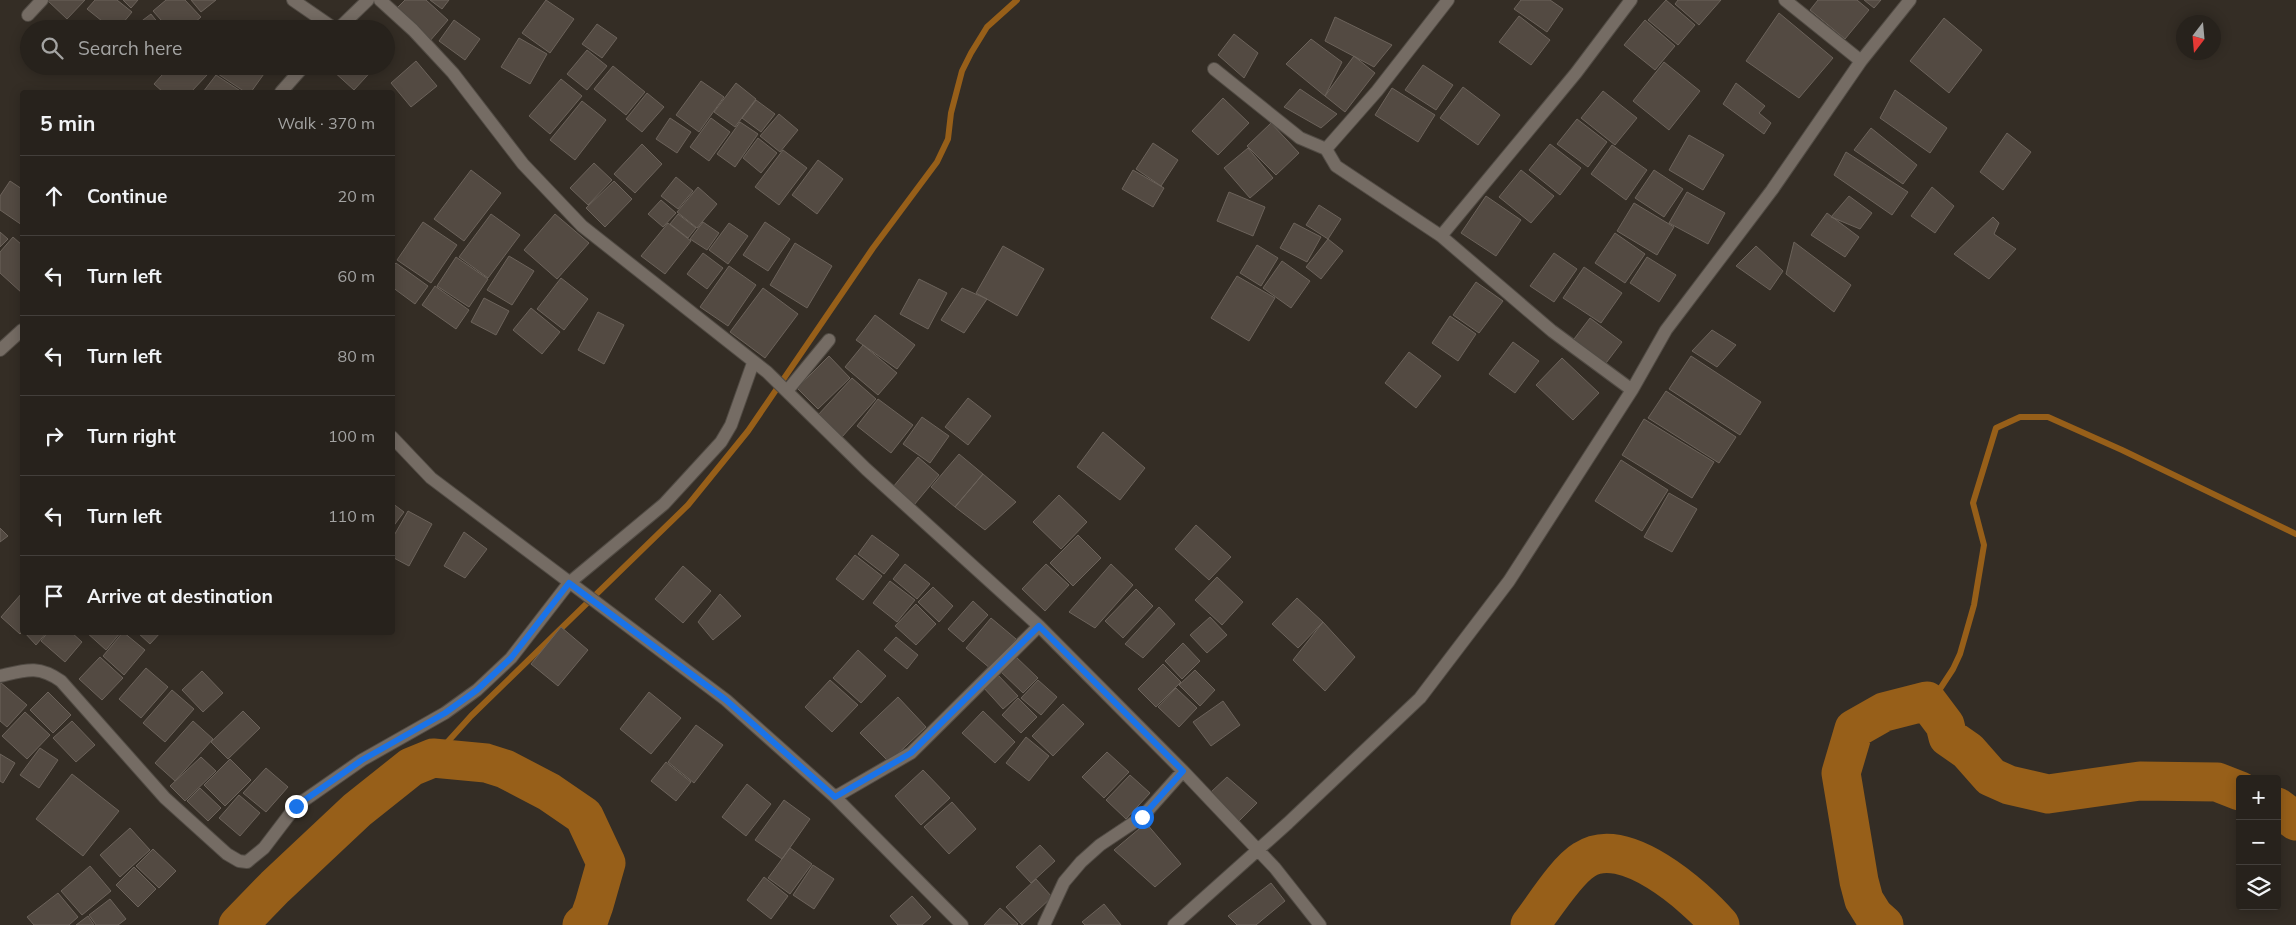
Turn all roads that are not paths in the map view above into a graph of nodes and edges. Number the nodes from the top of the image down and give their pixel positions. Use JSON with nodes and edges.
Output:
{"nodes":[{"id":1,"x":42,"y":0,"type":"edge"},
{"id":2,"x":293,"y":0,"type":"edge"},
{"id":3,"x":368,"y":0,"type":"edge"},
{"id":4,"x":380,"y":0,"type":"edge"},
{"id":5,"x":1448,"y":0,"type":"edge"},
{"id":6,"x":1631,"y":0,"type":"edge"},
{"id":7,"x":1785,"y":0,"type":"edge"},
{"id":8,"x":1910,"y":0,"type":"edge"},
{"id":9,"x":28,"y":15,"type":"dead end"},
{"id":10,"x":323,"y":20,"type":"edge"},
{"id":11,"x":346,"y":20,"type":"edge"},
{"id":12,"x":1861,"y":61,"type":"junction"},
{"id":13,"x":1214,"y":69,"type":"dead end"},
{"id":14,"x":296,"y":75,"type":"edge"},
{"id":15,"x":282,"y":90,"type":"edge"},
{"id":16,"x":1326,"y":149,"type":"junction"},
{"id":17,"x":1441,"y":236,"type":"junction"},
{"id":18,"x":20,"y":332,"type":"edge"},
{"id":19,"x":829,"y":340,"type":"dead end"},
{"id":20,"x":0,"y":350,"type":"edge"},
{"id":21,"x":754,"y":363,"type":"junction"},
{"id":22,"x":785,"y":389,"type":"junction"},
{"id":23,"x":1632,"y":390,"type":"junction"},
{"id":24,"x":395,"y":440,"type":"edge"},
{"id":25,"x":569,"y":583,"type":"junction"},
{"id":26,"x":1039,"y":626,"type":"junction"},
{"id":27,"x":0,"y":676,"type":"edge"},
{"id":28,"x":1183,"y":771,"type":"junction"},
{"id":29,"x":835,"y":797,"type":"junction"},
{"id":30,"x":1257,"y":850,"type":"junction"},
{"id":31,"x":1313,"y":922,"type":"edge"},
{"id":32,"x":962,"y":925,"type":"edge"},
{"id":33,"x":1044,"y":925,"type":"edge"},
{"id":34,"x":1174,"y":925,"type":"edge"}],
"edges":[{"from":1,"to":9,"type":"street"},
{"from":2,"to":10,"type":"street"},
{"from":3,"to":11,"type":"street"},
{"from":4,"to":21,"type":"street"},
{"from":5,"to":16,"type":"street"},
{"from":6,"to":17,"type":"street"},
{"from":7,"to":12,"type":"street"},
{"from":8,"to":12,"type":"street"},
{"from":12,"to":23,"type":"street"},
{"from":13,"to":16,"type":"street"},
{"from":14,"to":15,"type":"street"},
{"from":16,"to":17,"type":"street"},
{"from":17,"to":23,"type":"street"},
{"from":18,"to":20,"type":"street"},
{"from":19,"to":22,"type":"street"},
{"from":21,"to":22,"type":"street"},
{"from":21,"to":25,"type":"street"},
{"from":22,"to":26,"type":"street"},
{"from":23,"to":30,"type":"street"},
{"from":24,"to":25,"type":"street"},
{"from":25,"to":27,"type":"street"},
{"from":25,"to":29,"type":"street"},
{"from":26,"to":28,"type":"street"},
{"from":26,"to":29,"type":"street"},
{"from":28,"to":30,"type":"street"},
{"from":28,"to":33,"type":"street"},
{"from":29,"to":32,"type":"street"},
{"from":30,"to":31,"type":"street"},
{"from":30,"to":34,"type":"street"}]}
